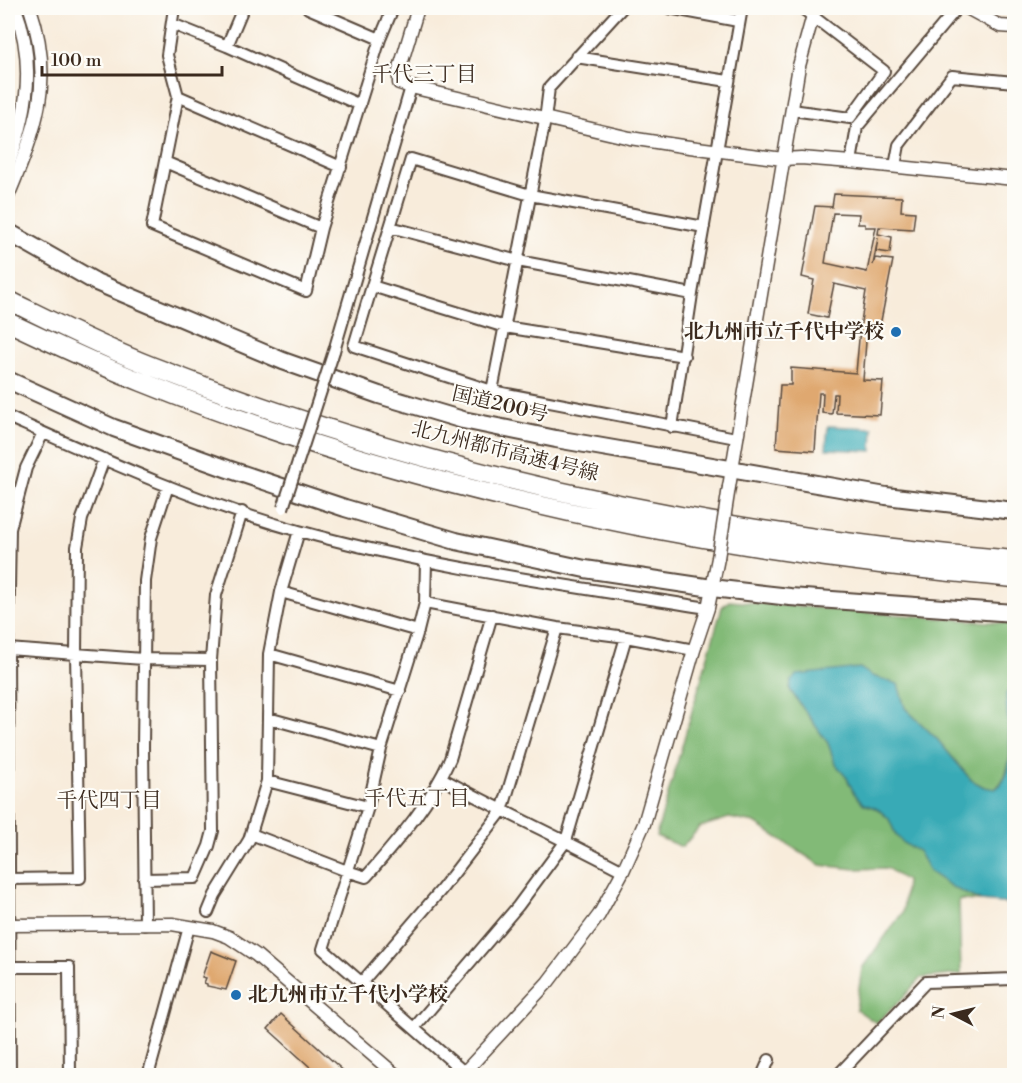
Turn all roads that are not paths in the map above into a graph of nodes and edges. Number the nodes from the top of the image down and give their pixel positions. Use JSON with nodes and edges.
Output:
{"nodes":[{"id":1,"x":15,"y":8,"type":"edge"},
{"id":2,"x":30,"y":8,"type":"edge"},
{"id":3,"x":174,"y":8,"type":"edge"},
{"id":4,"x":243,"y":8,"type":"edge"},
{"id":5,"x":308,"y":8,"type":"edge"},
{"id":6,"x":393,"y":8,"type":"edge"},
{"id":7,"x":418,"y":8,"type":"edge"},
{"id":8,"x":622,"y":8,"type":"edge"},
{"id":9,"x":669,"y":8,"type":"edge"},
{"id":10,"x":742,"y":8,"type":"edge"},
{"id":11,"x":957,"y":8,"type":"edge"},
{"id":12,"x":967,"y":8,"type":"edge"},
{"id":13,"x":810,"y":10,"type":"edge"},
{"id":14,"x":738,"y":21,"type":"junction"},
{"id":15,"x":172,"y":24,"type":"junction"},
{"id":16,"x":1014,"y":27,"type":"edge"},
{"id":17,"x":380,"y":39,"type":"junction"},
{"id":18,"x":227,"y":46,"type":"junction"},
{"id":19,"x":576,"y":57,"type":"junction"},
{"id":20,"x":728,"y":81,"type":"junction"},
{"id":21,"x":1014,"y":82,"type":"edge"},
{"id":22,"x":411,"y":87,"type":"junction"},
{"id":23,"x":178,"y":96,"type":"junction"},
{"id":24,"x":360,"y":105,"type":"junction"},
{"id":25,"x":792,"y":110,"type":"junction"},
{"id":26,"x":545,"y":120,"type":"junction"},
{"id":27,"x":717,"y":150,"type":"junction"},
{"id":28,"x":783,"y":159,"type":"junction"},
{"id":29,"x":165,"y":162,"type":"junction"},
{"id":30,"x":851,"y":162,"type":"junction"},
{"id":31,"x":8,"y":164,"type":"edge"},
{"id":32,"x":895,"y":166,"type":"junction"},
{"id":33,"x":341,"y":167,"type":"junction"},
{"id":34,"x":1014,"y":179,"type":"edge"},
{"id":35,"x":530,"y":195,"type":"junction"},
{"id":36,"x":8,"y":196,"type":"edge"},
{"id":37,"x":390,"y":227,"type":"junction"},
{"id":38,"x":704,"y":227,"type":"junction"},
{"id":39,"x":321,"y":228,"type":"junction"},
{"id":40,"x":8,"y":232,"type":"edge"},
{"id":41,"x":518,"y":261,"type":"junction"},
{"id":42,"x":372,"y":286,"type":"junction"},
{"id":43,"x":692,"y":294,"type":"junction"},
{"id":44,"x":8,"y":300,"type":"edge"},
{"id":45,"x":8,"y":322,"type":"edge"},
{"id":46,"x":505,"y":327,"type":"junction"},
{"id":47,"x":684,"y":356,"type":"junction"},
{"id":48,"x":8,"y":380,"type":"edge"},
{"id":49,"x":492,"y":391,"type":"junction"},
{"id":50,"x":8,"y":417,"type":"edge"},
{"id":51,"x":672,"y":427,"type":"junction"},
{"id":52,"x":43,"y":433,"type":"junction"},
{"id":53,"x":736,"y":438,"type":"junction"},
{"id":54,"x":104,"y":459,"type":"junction"},
{"id":55,"x":732,"y":469,"type":"junction"},
{"id":56,"x":168,"y":486,"type":"junction"},
{"id":57,"x":1014,"y":511,"type":"edge"},
{"id":58,"x":242,"y":512,"type":"junction"},
{"id":59,"x":277,"y":524,"type":"junction"},
{"id":60,"x":299,"y":531,"type":"junction"},
{"id":61,"x":1014,"y":560,"type":"edge"},
{"id":62,"x":426,"y":562,"type":"junction"},
{"id":63,"x":1014,"y":578,"type":"edge"},
{"id":64,"x":712,"y":588,"type":"junction"},
{"id":65,"x":281,"y":592,"type":"junction"},
{"id":66,"x":425,"y":603,"type":"junction"},
{"id":67,"x":708,"y":609,"type":"junction"},
{"id":68,"x":1014,"y":613,"type":"edge"},
{"id":69,"x":492,"y":615,"type":"junction"},
{"id":70,"x":557,"y":628,"type":"junction"},
{"id":71,"x":418,"y":631,"type":"junction"},
{"id":72,"x":626,"y":637,"type":"junction"},
{"id":73,"x":8,"y":649,"type":"edge"},
{"id":74,"x":694,"y":650,"type":"junction"},
{"id":75,"x":76,"y":654,"type":"junction"},
{"id":76,"x":269,"y":654,"type":"junction"},
{"id":77,"x":143,"y":659,"type":"junction"},
{"id":78,"x":211,"y":660,"type":"junction"},
{"id":79,"x":400,"y":691,"type":"junction"},
{"id":80,"x":268,"y":718,"type":"junction"},
{"id":81,"x":381,"y":749,"type":"junction"},
{"id":82,"x":441,"y":778,"type":"junction"},
{"id":83,"x":267,"y":781,"type":"junction"},
{"id":84,"x":368,"y":807,"type":"junction"},
{"id":85,"x":502,"y":811,"type":"junction"},
{"id":86,"x":251,"y":834,"type":"junction"},
{"id":87,"x":566,"y":841,"type":"junction"},
{"id":88,"x":347,"y":871,"type":"junction"},
{"id":89,"x":623,"y":871,"type":"junction"},
{"id":90,"x":8,"y":878,"type":"edge"},
{"id":91,"x":144,"y":879,"type":"junction"},
{"id":92,"x":208,"y":912,"type":"dead end"},
{"id":93,"x":8,"y":925,"type":"edge"},
{"id":94,"x":145,"y":925,"type":"junction"},
{"id":95,"x":189,"y":927,"type":"junction"},
{"id":96,"x":8,"y":967,"type":"edge"},
{"id":97,"x":1014,"y":979,"type":"edge"},
{"id":98,"x":362,"y":982,"type":"junction"},
{"id":99,"x":414,"y":1028,"type":"junction"},
{"id":100,"x":769,"y":1059,"type":"dead end"},
{"id":101,"x":462,"y":1074,"type":"edge"},
{"id":102,"x":10,"y":1076,"type":"edge"},
{"id":103,"x":70,"y":1076,"type":"edge"},
{"id":104,"x":148,"y":1076,"type":"edge"},
{"id":105,"x":397,"y":1076,"type":"edge"},
{"id":106,"x":762,"y":1076,"type":"edge"},
{"id":107,"x":837,"y":1076,"type":"edge"}],
"edges":[{"from":1,"to":31,"type":"street"},
{"from":2,"to":36,"type":"street"},
{"from":3,"to":15,"type":"street"},
{"from":4,"to":18,"type":"street"},
{"from":5,"to":17,"type":"street"},
{"from":6,"to":17,"type":"street"},
{"from":7,"to":22,"type":"street"},
{"from":8,"to":19,"type":"street"},
{"from":9,"to":14,"type":"street"},
{"from":10,"to":14,"type":"street"},
{"from":11,"to":30,"type":"street"},
{"from":12,"to":16,"type":"street"},
{"from":13,"to":25,"type":"street"},
{"from":13,"to":25,"type":"street"},
{"from":14,"to":20,"type":"street"},
{"from":15,"to":18,"type":"street"},
{"from":15,"to":23,"type":"street"},
{"from":17,"to":24,"type":"street"},
{"from":18,"to":24,"type":"street"},
{"from":19,"to":20,"type":"street"},
{"from":19,"to":26,"type":"street"},
{"from":20,"to":27,"type":"street"},
{"from":21,"to":32,"type":"street"},
{"from":22,"to":26,"type":"street"},
{"from":22,"to":59,"type":"street","bridge":true},
{"from":23,"to":29,"type":"street"},
{"from":23,"to":33,"type":"street"},
{"from":24,"to":33,"type":"street"},
{"from":25,"to":28,"type":"street"},
{"from":26,"to":27,"type":"street"},
{"from":26,"to":35,"type":"street"},
{"from":27,"to":28,"type":"street"},
{"from":27,"to":38,"type":"street"},
{"from":28,"to":30,"type":"street"},
{"from":28,"to":53,"type":"street"},
{"from":29,"to":39,"type":"street"},
{"from":29,"to":39,"type":"street"},
{"from":30,"to":32,"type":"street"},
{"from":32,"to":34,"type":"street"},
{"from":33,"to":39,"type":"street"},
{"from":35,"to":37,"type":"street"},
{"from":35,"to":38,"type":"street"},
{"from":35,"to":41,"type":"street"},
{"from":37,"to":41,"type":"street"},
{"from":37,"to":42,"type":"street"},
{"from":38,"to":43,"type":"street"},
{"from":40,"to":55,"type":"highway","name":"国道200号"},
{"from":41,"to":43,"type":"street"},
{"from":41,"to":46,"type":"street"},
{"from":42,"to":46,"type":"street"},
{"from":42,"to":49,"type":"street"},
{"from":43,"to":47,"type":"street"},
{"from":44,"to":61,"type":"highway","name":"北九州都市高速4号線"},
{"from":45,"to":63,"type":"highway"},
{"from":46,"to":47,"type":"street"},
{"from":46,"to":49,"type":"street"},
{"from":47,"to":51,"type":"street"},
{"from":48,"to":64,"type":"highway"},
{"from":49,"to":51,"type":"street"},
{"from":50,"to":52,"type":"street"},
{"from":51,"to":53,"type":"street"},
{"from":52,"to":54,"type":"street"},
{"from":52,"to":73,"type":"street"},
{"from":53,"to":55,"type":"street"},
{"from":54,"to":56,"type":"street"},
{"from":54,"to":75,"type":"street"},
{"from":55,"to":57,"type":"highway","name":"国道200号"},
{"from":55,"to":64,"type":"street","bridge":true},
{"from":56,"to":58,"type":"street"},
{"from":56,"to":77,"type":"street"},
{"from":58,"to":59,"type":"street"},
{"from":58,"to":78,"type":"street"},
{"from":59,"to":60,"type":"street"},
{"from":60,"to":62,"type":"street"},
{"from":60,"to":65,"type":"street"},
{"from":62,"to":66,"type":"street"},
{"from":62,"to":67,"type":"street"},
{"from":64,"to":67,"type":"street"},
{"from":64,"to":68,"type":"highway"},
{"from":65,"to":71,"type":"street"},
{"from":65,"to":76,"type":"street"},
{"from":66,"to":69,"type":"street"},
{"from":66,"to":71,"type":"street"},
{"from":67,"to":74,"type":"street"},
{"from":69,"to":70,"type":"street"},
{"from":69,"to":82,"type":"street"},
{"from":70,"to":72,"type":"street"},
{"from":70,"to":85,"type":"street"},
{"from":71,"to":79,"type":"street"},
{"from":72,"to":74,"type":"street"},
{"from":72,"to":87,"type":"street"},
{"from":73,"to":75,"type":"street"},
{"from":73,"to":90,"type":"street"},
{"from":74,"to":89,"type":"street"},
{"from":75,"to":77,"type":"street"},
{"from":75,"to":90,"type":"street"},
{"from":76,"to":79,"type":"street"},
{"from":76,"to":80,"type":"street"},
{"from":77,"to":78,"type":"street"},
{"from":77,"to":91,"type":"street"},
{"from":78,"to":91,"type":"street"},
{"from":79,"to":81,"type":"street"},
{"from":80,"to":81,"type":"street"},
{"from":80,"to":83,"type":"street"},
{"from":81,"to":84,"type":"street"},
{"from":82,"to":85,"type":"street"},
{"from":82,"to":88,"type":"street"},
{"from":83,"to":84,"type":"street"},
{"from":83,"to":86,"type":"street"},
{"from":84,"to":88,"type":"street"},
{"from":85,"to":87,"type":"street"},
{"from":85,"to":98,"type":"street"},
{"from":86,"to":88,"type":"street"},
{"from":86,"to":92,"type":"street"},
{"from":87,"to":89,"type":"street"},
{"from":87,"to":99,"type":"street"},
{"from":88,"to":98,"type":"street"},
{"from":89,"to":101,"type":"street"},
{"from":90,"to":93,"type":"street"},
{"from":91,"to":94,"type":"street"},
{"from":93,"to":94,"type":"street"},
{"from":93,"to":96,"type":"street"},
{"from":94,"to":95,"type":"street"},
{"from":95,"to":104,"type":"street"},
{"from":95,"to":105,"type":"street"},
{"from":96,"to":102,"type":"street"},
{"from":96,"to":103,"type":"street"},
{"from":97,"to":107,"type":"street"},
{"from":98,"to":99,"type":"street"},
{"from":99,"to":101,"type":"street"},
{"from":100,"to":106,"type":"street"}]}
